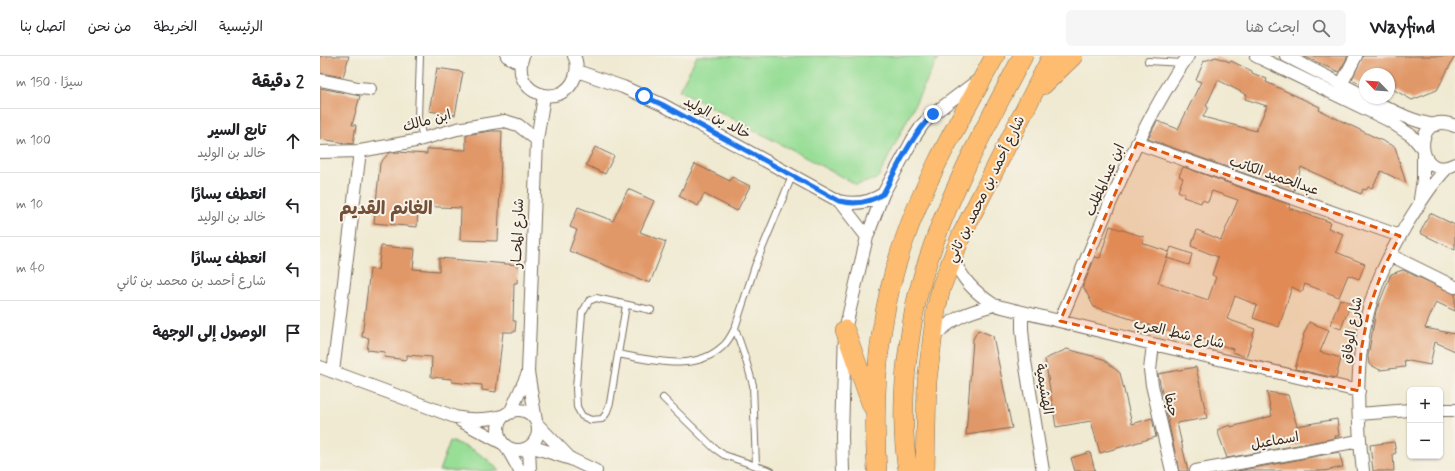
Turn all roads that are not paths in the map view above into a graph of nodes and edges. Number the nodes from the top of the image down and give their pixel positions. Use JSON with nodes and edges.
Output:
{"nodes":[{"id":1,"x":420,"y":56,"type":"edge"},
{"id":2,"x":507,"y":56,"type":"edge"},
{"id":3,"x":574,"y":56,"type":"edge"},
{"id":4,"x":995,"y":56,"type":"edge"},
{"id":5,"x":1023,"y":56,"type":"edge"},
{"id":6,"x":1052,"y":56,"type":"edge"},
{"id":7,"x":1073,"y":56,"type":"edge"},
{"id":8,"x":1256,"y":56,"type":"edge"},
{"id":9,"x":1286,"y":56,"type":"edge"},
{"id":10,"x":1356,"y":56,"type":"edge"},
{"id":11,"x":522,"y":60,"type":"edge"},
{"id":12,"x":1186,"y":60,"type":"edge"},
{"id":13,"x":1148,"y":61,"type":"dead end"},
{"id":14,"x":577,"y":71,"type":"junction"},
{"id":15,"x":985,"y":75,"type":"junction"},
{"id":16,"x":320,"y":80,"type":"edge"},
{"id":17,"x":1342,"y":85,"type":"junction"},
{"id":18,"x":370,"y":88,"type":"dead end"},
{"id":19,"x":1359,"y":93,"type":"edge"},
{"id":20,"x":544,"y":96,"type":"junction"},
{"id":21,"x":1030,"y":97,"type":"junction"},
{"id":22,"x":1380,"y":104,"type":"edge"},
{"id":23,"x":1455,"y":114,"type":"edge"},
{"id":24,"x":1439,"y":124,"type":"junction"},
{"id":25,"x":1455,"y":126,"type":"edge"},
{"id":26,"x":423,"y":138,"type":"junction"},
{"id":27,"x":537,"y":140,"type":"junction"},
{"id":28,"x":1137,"y":143,"type":"junction"},
{"id":29,"x":1423,"y":150,"type":"junction"},
{"id":30,"x":360,"y":151,"type":"junction"},
{"id":31,"x":320,"y":152,"type":"edge"},
{"id":32,"x":1453,"y":166,"type":"edge"},
{"id":33,"x":792,"y":176,"type":"junction"},
{"id":34,"x":883,"y":194,"type":"junction"},
{"id":35,"x":839,"y":201,"type":"junction"},
{"id":36,"x":1419,"y":204,"type":"junction"},
{"id":37,"x":1400,"y":236,"type":"junction"},
{"id":38,"x":867,"y":237,"type":"junction"},
{"id":39,"x":1390,"y":255,"type":"junction"},
{"id":40,"x":952,"y":257,"type":"junction"},
{"id":41,"x":1455,"y":287,"type":"edge"},
{"id":42,"x":626,"y":305,"type":"junction"},
{"id":43,"x":994,"y":305,"type":"junction"},
{"id":44,"x":651,"y":310,"type":"dead end"},
{"id":45,"x":1022,"y":312,"type":"junction"},
{"id":46,"x":1060,"y":321,"type":"junction"},
{"id":47,"x":735,"y":328,"type":"junction"},
{"id":48,"x":845,"y":330,"type":"junction"},
{"id":49,"x":932,"y":338,"type":"junction"},
{"id":50,"x":1152,"y":344,"type":"junction"},
{"id":51,"x":618,"y":354,"type":"junction"},
{"id":52,"x":320,"y":367,"type":"edge"},
{"id":53,"x":333,"y":372,"type":"junction"},
{"id":54,"x":528,"y":372,"type":"junction"},
{"id":55,"x":1359,"y":391,"type":"junction"},
{"id":56,"x":663,"y":398,"type":"dead end"},
{"id":57,"x":1407,"y":410,"type":"edge"},
{"id":58,"x":1443,"y":410,"type":"edge"},
{"id":59,"x":1455,"y":410,"type":"edge"},
{"id":60,"x":508,"y":414,"type":"junction"},
{"id":61,"x":1359,"y":414,"type":"junction"},
{"id":62,"x":875,"y":416,"type":"junction"},
{"id":63,"x":455,"y":417,"type":"junction"},
{"id":64,"x":536,"y":422,"type":"junction"},
{"id":65,"x":1359,"y":441,"type":"junction"},
{"id":66,"x":505,"y":445,"type":"junction"},
{"id":67,"x":529,"y":447,"type":"junction"},
{"id":68,"x":571,"y":459,"type":"junction"},
{"id":69,"x":756,"y":466,"type":"junction"},
{"id":70,"x":520,"y":471,"type":"edge"},
{"id":71,"x":530,"y":471,"type":"edge"},
{"id":72,"x":596,"y":471,"type":"edge"},
{"id":73,"x":771,"y":471,"type":"edge"},
{"id":74,"x":843,"y":471,"type":"edge"},
{"id":75,"x":878,"y":471,"type":"edge"},
{"id":76,"x":908,"y":471,"type":"edge"},
{"id":77,"x":925,"y":471,"type":"edge"},
{"id":78,"x":1043,"y":471,"type":"edge"},
{"id":79,"x":1172,"y":471,"type":"edge"},
{"id":80,"x":1196,"y":471,"type":"edge"},
{"id":81,"x":1363,"y":471,"type":"edge"}],
"edges":[{"from":1,"to":26,"type":"lane"},
{"from":2,"to":11,"type":"street"},
{"from":3,"to":14,"type":"street"},
{"from":4,"to":15,"type":"main road"},
{"from":5,"to":76,"type":"main road"},
{"from":6,"to":21,"type":"main road","name":"شارع أحمد بن محمد بن ثاني"},
{"from":7,"to":21,"type":"main road"},
{"from":8,"to":29,"type":"street"},
{"from":9,"to":17,"type":"street"},
{"from":10,"to":17,"type":"street"},
{"from":11,"to":20,"type":"street"},
{"from":12,"to":13,"type":"lane"},
{"from":12,"to":28,"type":"street","name":"ابن عبدالمطلب"},
{"from":14,"to":20,"type":"street"},
{"from":14,"to":33,"type":"street","name":"خالد بن الوليد"},
{"from":15,"to":34,"type":"street"},
{"from":15,"to":62,"type":"main road"},
{"from":16,"to":18,"type":"street"},
{"from":17,"to":19,"type":"street"},
{"from":20,"to":27,"type":"street","name":"شارع المحــار"},
{"from":21,"to":40,"type":"main road","name":"شارع أحمد بن محمد بن ثاني"},
{"from":22,"to":24,"type":"street"},
{"from":23,"to":24,"type":"street"},
{"from":24,"to":25,"type":"street"},
{"from":24,"to":29,"type":"street"},
{"from":26,"to":27,"type":"street","name":"ابن مالك"},
{"from":26,"to":30,"type":"street","name":"ابن مالك"},
{"from":27,"to":54,"type":"street","name":"شارع المحــار"},
{"from":28,"to":37,"type":"street","name":"عبدالحميد الكاتب"},
{"from":28,"to":46,"type":"street","name":"ابن عبدالمطلب"},
{"from":29,"to":32,"type":"street"},
{"from":29,"to":36,"type":"street","name":"شارع الوفاق"},
{"from":30,"to":31,"type":"street","name":"ابن مالك"},
{"from":30,"to":53,"type":"street"},
{"from":32,"to":36,"type":"street","name":"شارع الوفاق"},
{"from":33,"to":35,"type":"street","name":"خالد بن الوليد"},
{"from":33,"to":47,"type":"lane"},
{"from":34,"to":35,"type":"street","name":"خالد بن الوليد"},
{"from":34,"to":38,"type":"street"},
{"from":35,"to":38,"type":"street","name":"خالد بن الوليد"},
{"from":36,"to":37,"type":"street","name":"شارع الوفاق"},
{"from":37,"to":39,"type":"street","name":"شارع الوفاق"},
{"from":38,"to":48,"type":"street"},
{"from":39,"to":41,"type":"street"},
{"from":39,"to":55,"type":"street","name":"شارع الوفاق"},
{"from":40,"to":43,"type":"street","name":"شارع شط العرب"},
{"from":40,"to":49,"type":"main road","name":"شارع أحمد بن محمد بن ثاني"},
{"from":42,"to":44,"type":"lane"},
{"from":42,"to":51,"type":"lane"},
{"from":42,"to":51,"type":"lane"},
{"from":43,"to":45,"type":"street","name":"شارع شط العرب"},
{"from":43,"to":49,"type":"street"},
{"from":45,"to":46,"type":"street","name":"شارع شط العرب"},
{"from":45,"to":78,"type":"street","name":"الهشيمية"},
{"from":46,"to":50,"type":"street","name":"شارع شط العرب"},
{"from":47,"to":51,"type":"lane"},
{"from":47,"to":69,"type":"lane"},
{"from":48,"to":62,"type":"main road"},
{"from":48,"to":74,"type":"street"},
{"from":49,"to":77,"type":"main road","name":"شارع أحمد بن محمد بن ثاني"},
{"from":50,"to":55,"type":"street","name":"شارع شط العرب"},
{"from":50,"to":79,"type":"street","name":"حيفا"},
{"from":52,"to":53,"type":"street"},
{"from":53,"to":63,"type":"street"},
{"from":54,"to":60,"type":"street","name":"شارع المحــار"},
{"from":54,"to":64,"type":"street","name":"شارع المحــار"},
{"from":55,"to":61,"type":"street","name":"شارع الوفاق"},
{"from":56,"to":69,"type":"lane"},
{"from":57,"to":61,"type":"street"},
{"from":58,"to":59,"type":"street"},
{"from":60,"to":63,"type":"street"},
{"from":60,"to":64,"type":"street"},
{"from":60,"to":66,"type":"street"},
{"from":61,"to":65,"type":"street","name":"شارع الوفاق"},
{"from":62,"to":75,"type":"main road"},
{"from":63,"to":66,"type":"street"},
{"from":64,"to":67,"type":"street"},
{"from":64,"to":68,"type":"street"},
{"from":65,"to":80,"type":"street","name":"اسماعيل"},
{"from":65,"to":81,"type":"street","name":"شارع الوفاق"},
{"from":66,"to":67,"type":"street"},
{"from":66,"to":70,"type":"street"},
{"from":67,"to":68,"type":"street"},
{"from":67,"to":71,"type":"street"},
{"from":68,"to":72,"type":"street"},
{"from":69,"to":73,"type":"lane"}]}
